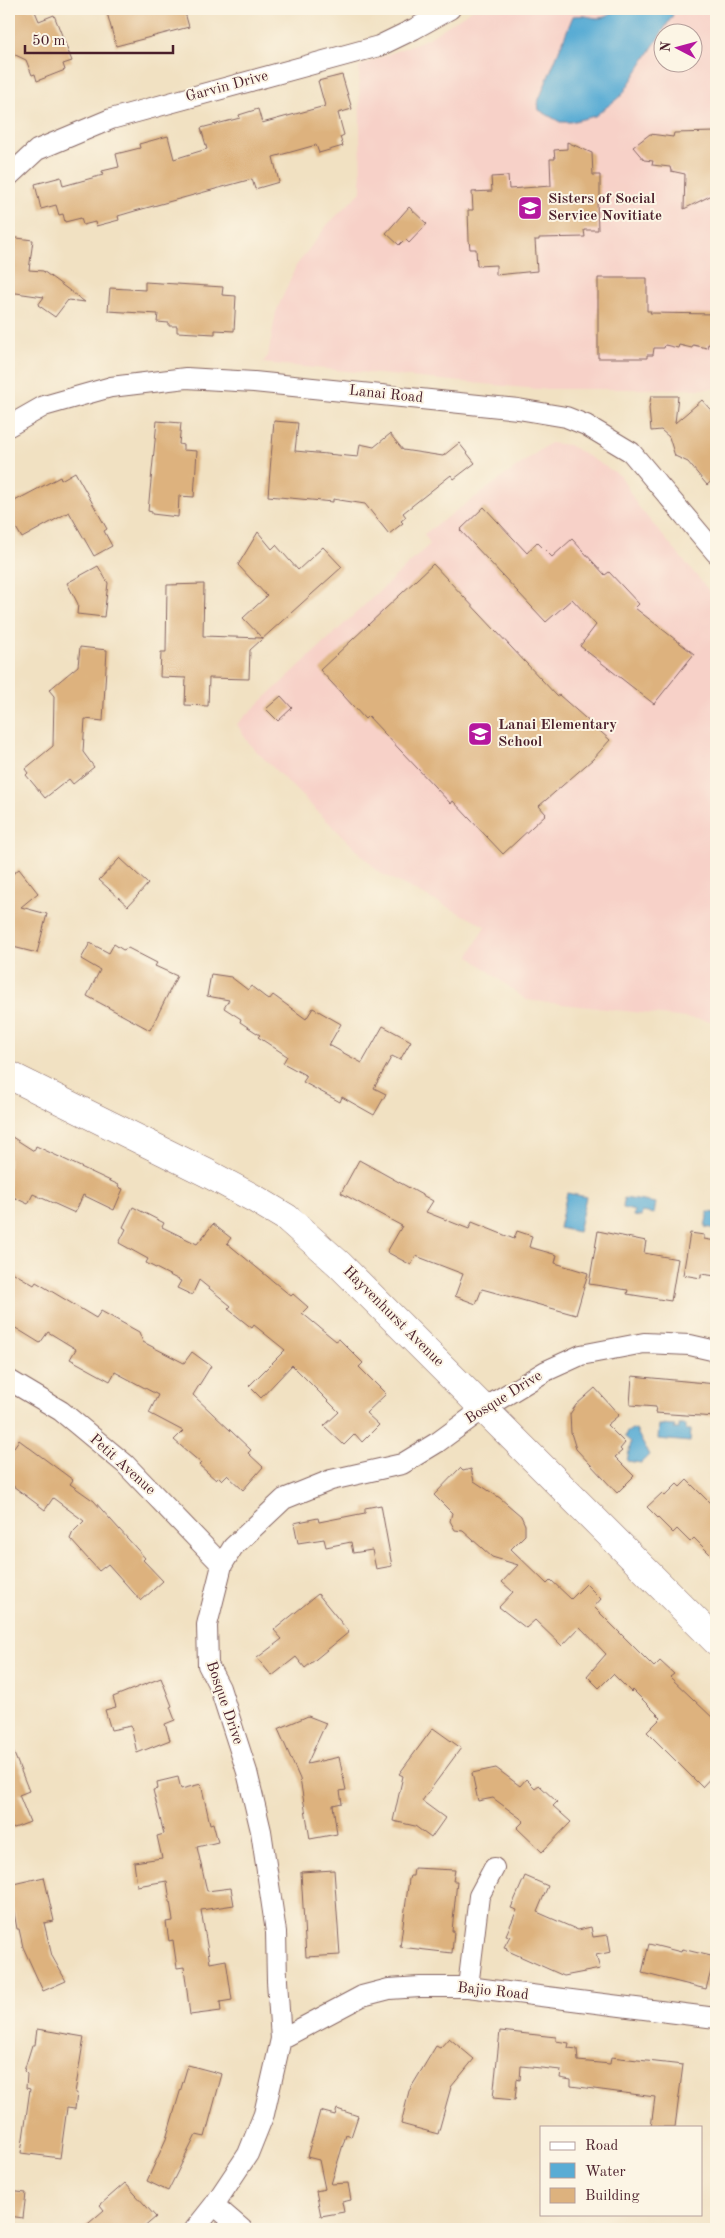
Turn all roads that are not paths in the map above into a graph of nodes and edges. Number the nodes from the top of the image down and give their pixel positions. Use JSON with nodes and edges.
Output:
{"nodes":[{"id":1,"x":450,"y":9,"type":"edge"},
{"id":2,"x":9,"y":176,"type":"edge"},
{"id":3,"x":9,"y":426,"type":"edge"},
{"id":4,"x":716,"y":553,"type":"edge"},
{"id":5,"x":9,"y":1075,"type":"edge"},
{"id":6,"x":716,"y":1351,"type":"edge"},
{"id":7,"x":9,"y":1380,"type":"edge"},
{"id":8,"x":483,"y":1408,"type":"junction"},
{"id":9,"x":222,"y":1565,"type":"junction"},
{"id":10,"x":716,"y":1641,"type":"edge"},
{"id":11,"x":494,"y":1868,"type":"dead end"},
{"id":12,"x":468,"y":1987,"type":"junction"},
{"id":13,"x":716,"y":2018,"type":"edge"},
{"id":14,"x":281,"y":2040,"type":"junction"},
{"id":15,"x":214,"y":2205,"type":"junction"},
{"id":16,"x":195,"y":2229,"type":"edge"},
{"id":17,"x":242,"y":2229,"type":"edge"}],
"edges":[{"from":1,"to":2,"type":"street","name":"Garvin Drive"},
{"from":3,"to":4,"type":"street","name":"Lanai Road"},
{"from":5,"to":8,"type":"main road","name":"Hayvenhurst Avenue"},
{"from":6,"to":8,"type":"street","name":"Bosque Drive"},
{"from":7,"to":9,"type":"street","name":"Petit Avenue"},
{"from":8,"to":9,"type":"street","name":"Bosque Drive"},
{"from":8,"to":10,"type":"main road","name":"Hayvenhurst Avenue"},
{"from":9,"to":14,"type":"street","name":"Bosque Drive"},
{"from":11,"to":12,"type":"street"},
{"from":12,"to":13,"type":"street","name":"Bajio Road"},
{"from":12,"to":14,"type":"street","name":"Bajio Road"},
{"from":14,"to":15,"type":"street","name":"Bosque Drive"},
{"from":15,"to":16,"type":"street","name":"Bosque Drive"},
{"from":15,"to":17,"type":"street"}]}
